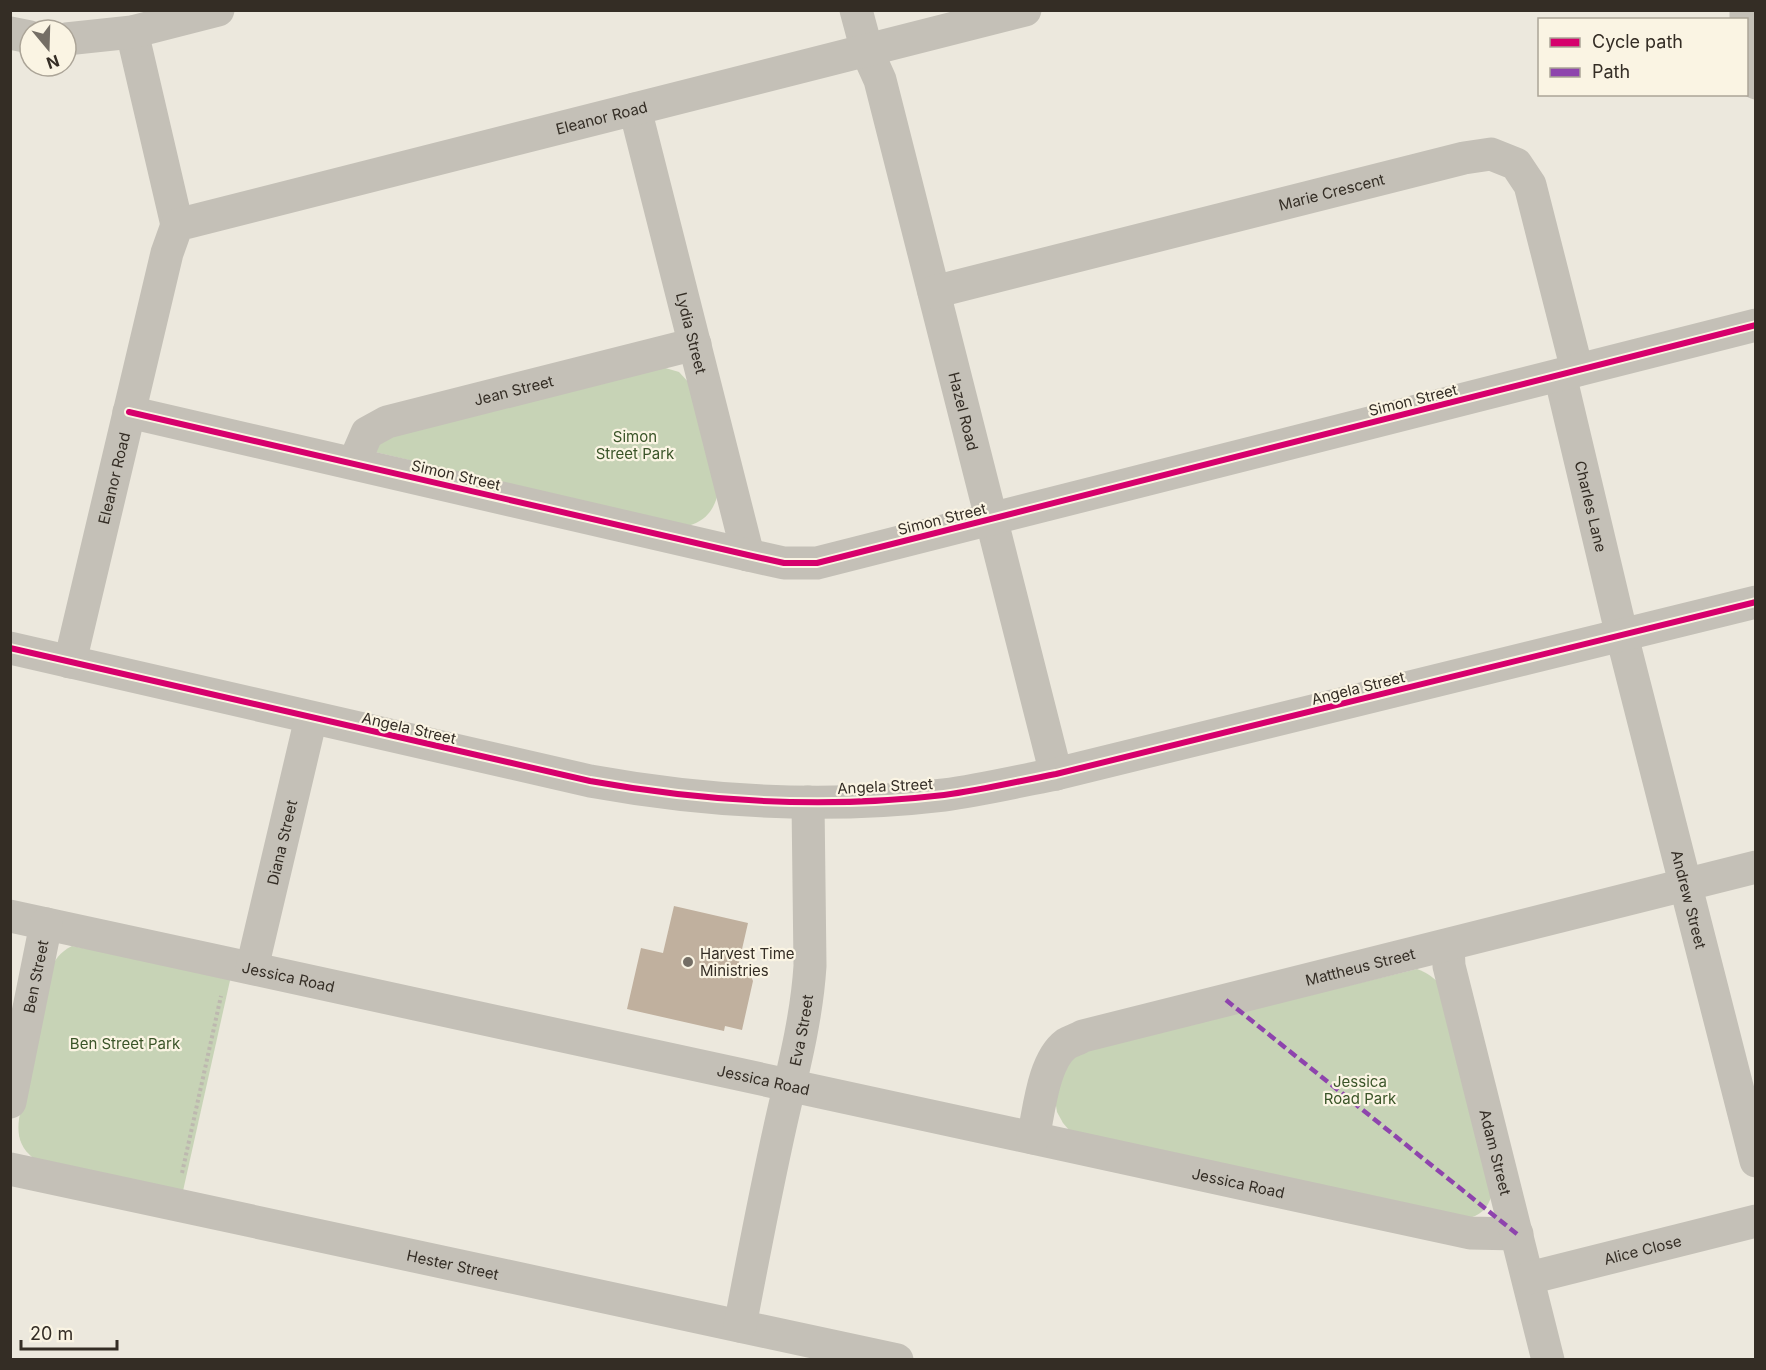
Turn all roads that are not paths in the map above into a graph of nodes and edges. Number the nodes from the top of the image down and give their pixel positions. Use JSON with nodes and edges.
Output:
{"nodes":[{"id":1,"x":218,"y":10,"type":"edge"},
{"id":2,"x":856,"y":10,"type":"edge"},
{"id":3,"x":1025,"y":10,"type":"edge"},
{"id":4,"x":132,"y":32,"type":"junction"},
{"id":5,"x":78,"y":38,"type":"edge"},
{"id":6,"x":867,"y":51,"type":"junction"},
{"id":7,"x":1748,"y":55,"type":"edge"},
{"id":8,"x":1755,"y":83,"type":"edge"},
{"id":9,"x":635,"y":109,"type":"junction"},
{"id":10,"x":177,"y":225,"type":"junction"},
{"id":11,"x":934,"y":292,"type":"junction"},
{"id":12,"x":1755,"y":325,"type":"edge"},
{"id":13,"x":695,"y":344,"type":"junction"},
{"id":14,"x":1568,"y":373,"type":"junction"},
{"id":15,"x":129,"y":412,"type":"junction"},
{"id":16,"x":354,"y":463,"type":"junction"},
{"id":17,"x":992,"y":519,"type":"junction"},
{"id":18,"x":748,"y":555,"type":"junction"},
{"id":19,"x":1755,"y":602,"type":"edge"},
{"id":20,"x":1622,"y":636,"type":"junction"},
{"id":21,"x":10,"y":648,"type":"edge"},
{"id":22,"x":70,"y":662,"type":"junction"},
{"id":23,"x":311,"y":718,"type":"junction"},
{"id":24,"x":1056,"y":774,"type":"junction"},
{"id":25,"x":808,"y":802,"type":"junction"},
{"id":26,"x":1755,"y":867,"type":"edge"},
{"id":27,"x":1686,"y":885,"type":"junction"},
{"id":28,"x":10,"y":916,"type":"edge"},
{"id":29,"x":46,"y":924,"type":"junction"},
{"id":30,"x":1448,"y":945,"type":"junction"},
{"id":31,"x":241,"y":966,"type":"junction"},
{"id":32,"x":790,"y":1085,"type":"junction"},
{"id":33,"x":10,"y":1102,"type":"edge"},
{"id":34,"x":1033,"y":1138,"type":"junction"},
{"id":35,"x":1755,"y":1161,"type":"edge"},
{"id":36,"x":10,"y":1169,"type":"edge"},
{"id":37,"x":1755,"y":1221,"type":"edge"},
{"id":38,"x":1517,"y":1234,"type":"junction"},
{"id":39,"x":1529,"y":1278,"type":"junction"},
{"id":40,"x":740,"y":1326,"type":"junction"},
{"id":41,"x":897,"y":1359,"type":"edge"},
{"id":42,"x":1548,"y":1359,"type":"edge"}],
"edges":[{"from":1,"to":4,"type":"street"},
{"from":2,"to":6,"type":"street","name":"Hazel Road"},
{"from":3,"to":6,"type":"street","name":"Eleanor Road"},
{"from":4,"to":5,"type":"street"},
{"from":4,"to":10,"type":"street"},
{"from":6,"to":9,"type":"street","name":"Eleanor Road"},
{"from":6,"to":11,"type":"street","name":"Hazel Road"},
{"from":7,"to":8,"type":"street"},
{"from":9,"to":10,"type":"street","name":"Eleanor Road"},
{"from":9,"to":13,"type":"street","name":"Lydia Street"},
{"from":10,"to":15,"type":"street","name":"Eleanor Road"},
{"from":11,"to":14,"type":"street","name":"Marie Crescent"},
{"from":11,"to":17,"type":"street","name":"Hazel Road"},
{"from":12,"to":14,"type":"street","name":"Simon Street"},
{"from":13,"to":16,"type":"street","name":"Jean Street"},
{"from":13,"to":18,"type":"street","name":"Lydia Street"},
{"from":14,"to":17,"type":"street","name":"Simon Street"},
{"from":14,"to":20,"type":"street","name":"Charles Lane"},
{"from":15,"to":16,"type":"street","name":"Simon Street"},
{"from":15,"to":22,"type":"street","name":"Eleanor Road"},
{"from":16,"to":18,"type":"street","name":"Simon Street"},
{"from":17,"to":18,"type":"street","name":"Simon Street"},
{"from":17,"to":24,"type":"street","name":"Hazel Road"},
{"from":19,"to":20,"type":"street","name":"Angela Street"},
{"from":20,"to":24,"type":"street","name":"Angela Street"},
{"from":20,"to":27,"type":"street","name":"Andrew Street"},
{"from":21,"to":22,"type":"street","name":"Angela Street"},
{"from":22,"to":23,"type":"street","name":"Angela Street"},
{"from":23,"to":25,"type":"street","name":"Angela Street"},
{"from":23,"to":31,"type":"street","name":"Diana Street"},
{"from":24,"to":25,"type":"street","name":"Angela Street"},
{"from":25,"to":32,"type":"street","name":"Eva Street"},
{"from":26,"to":27,"type":"street","name":"Mattheus Street"},
{"from":27,"to":30,"type":"street","name":"Mattheus Street"},
{"from":27,"to":35,"type":"street","name":"Andrew Street"},
{"from":28,"to":29,"type":"street","name":"Jessica Road"},
{"from":29,"to":31,"type":"street","name":"Jessica Road"},
{"from":29,"to":33,"type":"street","name":"Ben Street"},
{"from":30,"to":34,"type":"street","name":"Mattheus Street"},
{"from":30,"to":38,"type":"street","name":"Adam Street"},
{"from":31,"to":32,"type":"street","name":"Jessica Road"},
{"from":32,"to":34,"type":"street","name":"Jessica Road"},
{"from":32,"to":40,"type":"street","name":"Eva Street"},
{"from":34,"to":38,"type":"street","name":"Jessica Road"},
{"from":36,"to":40,"type":"street","name":"Hester Street"},
{"from":37,"to":39,"type":"street","name":"Alice Close"},
{"from":38,"to":39,"type":"street","name":"Adam Street"},
{"from":39,"to":42,"type":"street","name":"Adam Street"},
{"from":40,"to":41,"type":"street","name":"Hester Street"}]}
